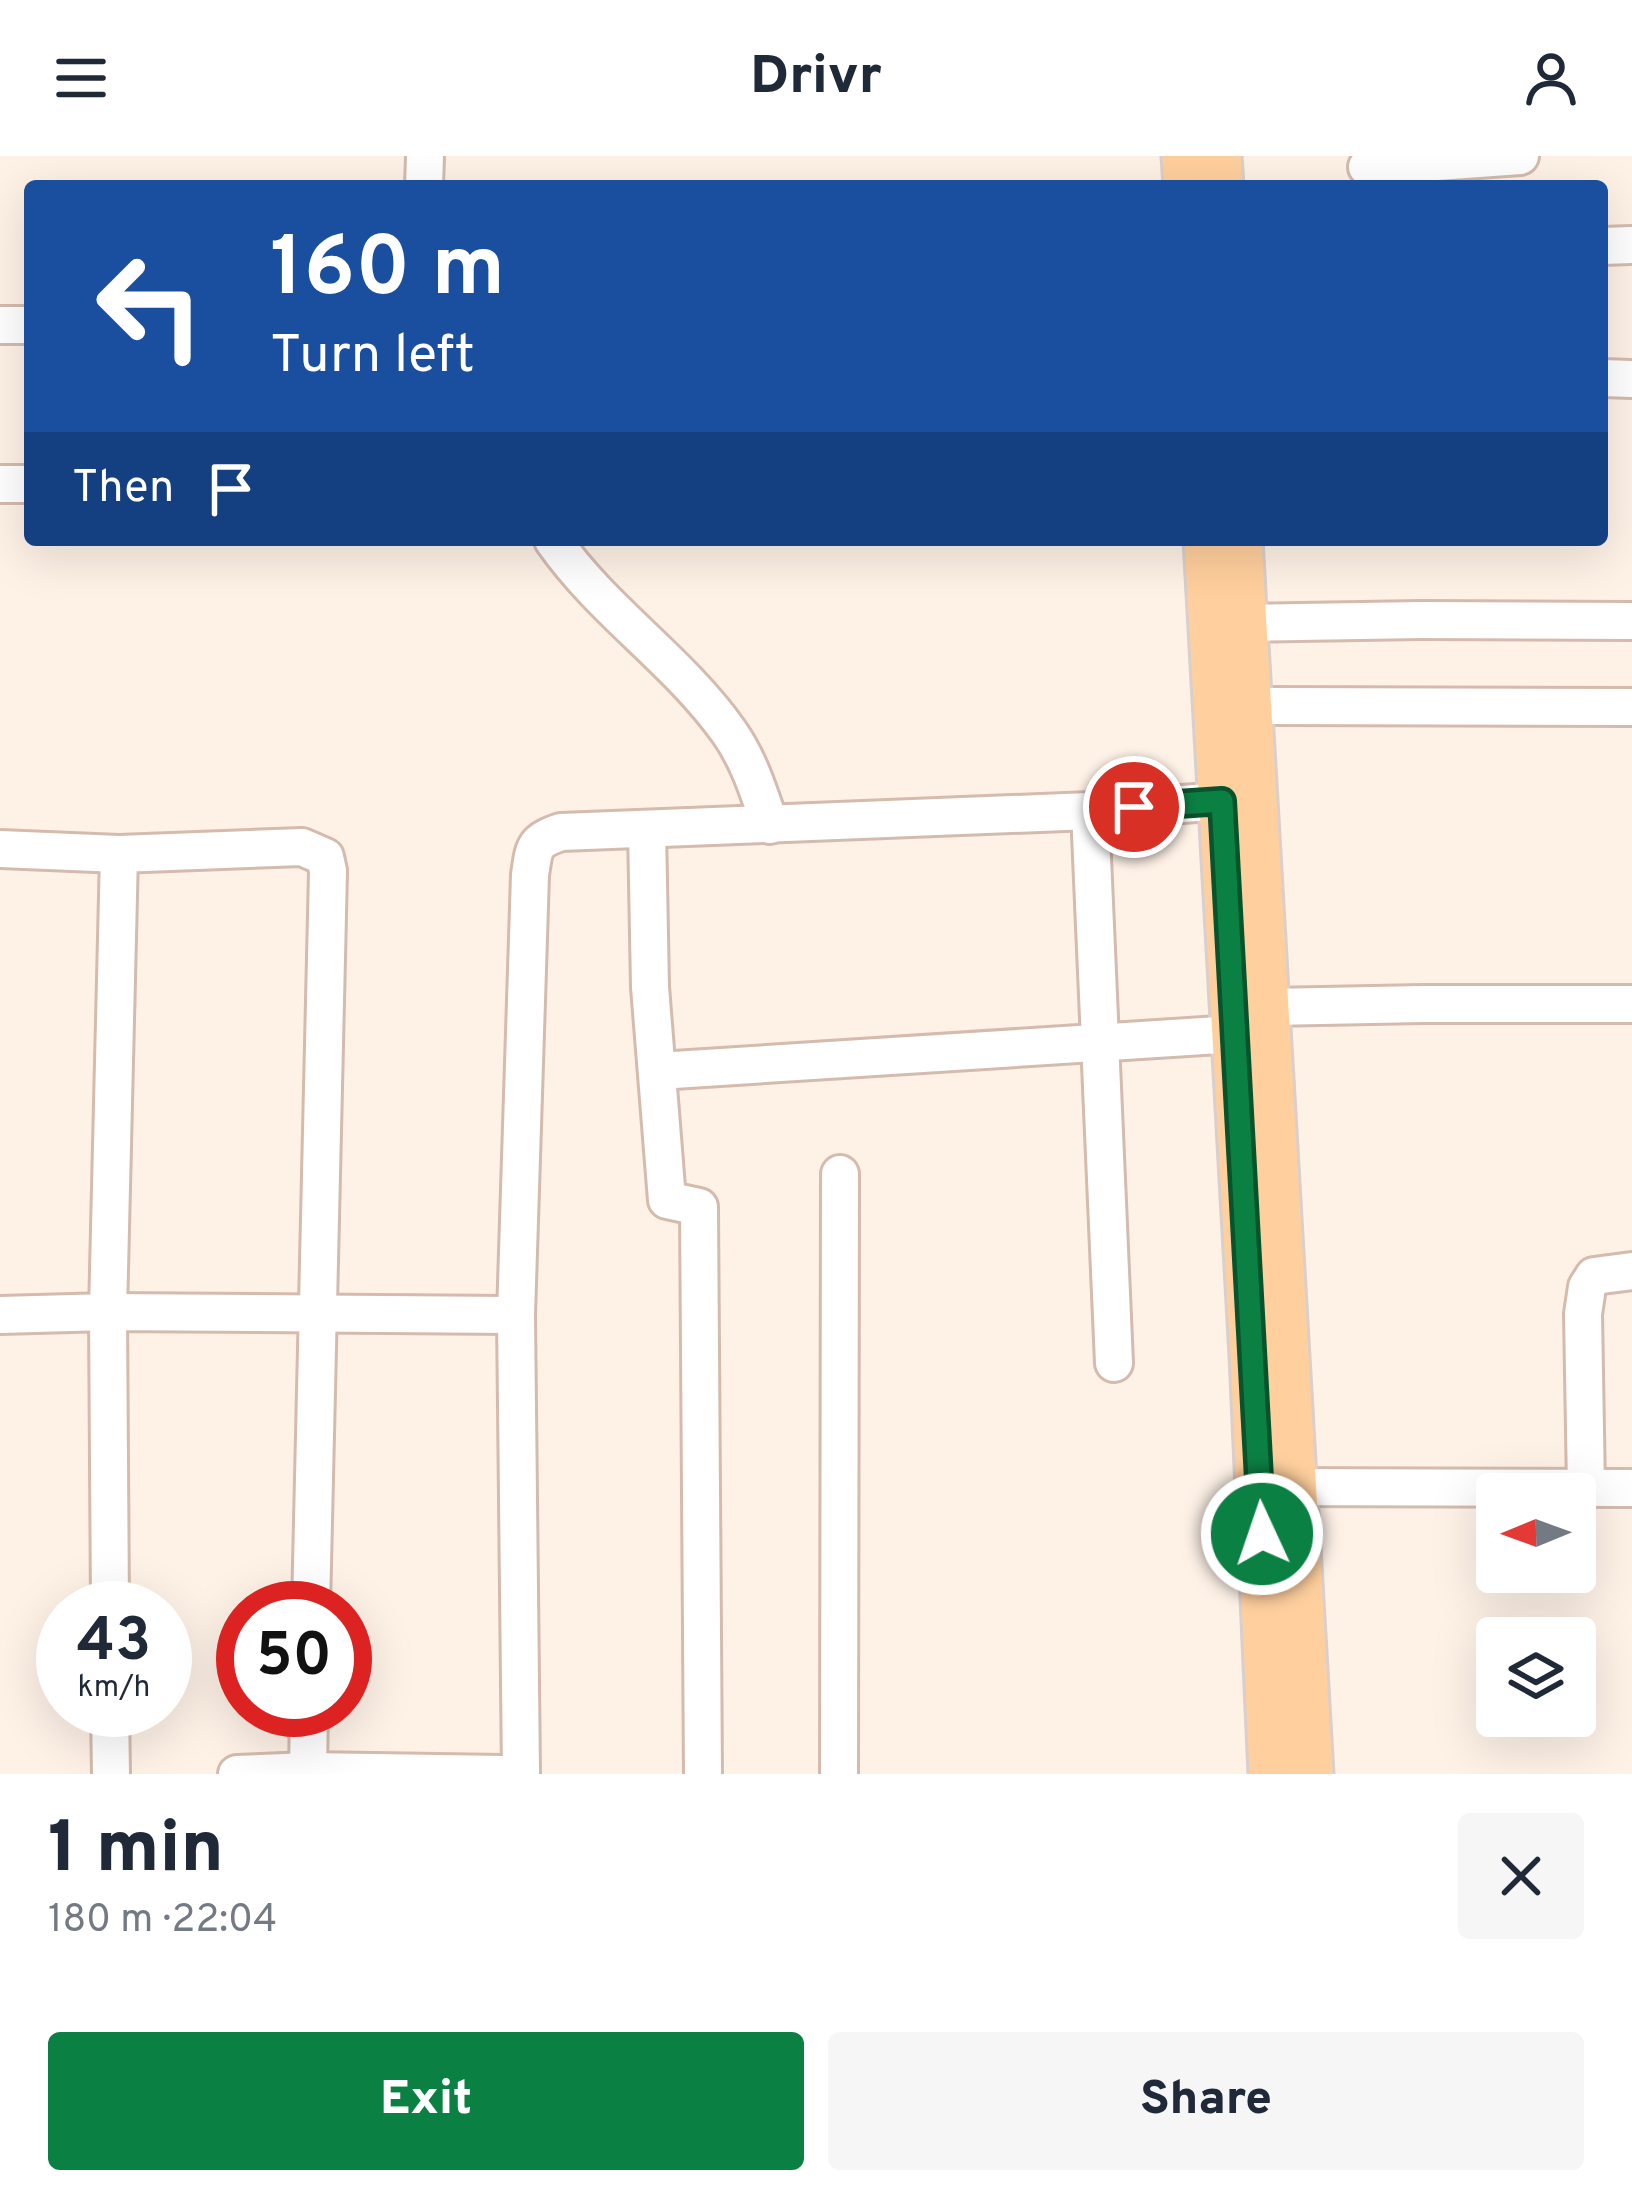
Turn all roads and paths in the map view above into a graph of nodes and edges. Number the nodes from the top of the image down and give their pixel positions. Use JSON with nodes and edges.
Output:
{"nodes":[{"id":1,"x":1520,"y":156,"type":"edge"},
{"id":2,"x":1367,"y":170,"type":"edge"},
{"id":3,"x":558,"y":546,"type":"edge"},
{"id":4,"x":1207,"y":546,"type":"edge"},
{"id":5,"x":1239,"y":546,"type":"edge"},
{"id":6,"x":1632,"y":621,"type":"edge"},
{"id":7,"x":1244,"y":623,"type":"junction"},
{"id":8,"x":1250,"y":706,"type":"junction"},
{"id":9,"x":1632,"y":707,"type":"edge"},
{"id":10,"x":1222,"y":801,"type":"junction"},
{"id":11,"x":1090,"y":811,"type":"junction"},
{"id":12,"x":770,"y":825,"type":"junction"},
{"id":13,"x":647,"y":829,"type":"junction"},
{"id":14,"x":0,"y":850,"type":"edge"},
{"id":15,"x":119,"y":854,"type":"junction"},
{"id":16,"x":1632,"y":1004,"type":"edge"},
{"id":17,"x":1251,"y":1021,"type":"junction"},
{"id":18,"x":1100,"y":1044,"type":"junction"},
{"id":19,"x":658,"y":1071,"type":"junction"},
{"id":20,"x":840,"y":1174,"type":"dead end"},
{"id":21,"x":1632,"y":1271,"type":"edge"},
{"id":22,"x":108,"y":1312,"type":"junction"},
{"id":23,"x":318,"y":1314,"type":"junction"},
{"id":24,"x":0,"y":1315,"type":"edge"},
{"id":25,"x":516,"y":1315,"type":"junction"},
{"id":26,"x":1114,"y":1363,"type":"dead end"},
{"id":27,"x":1586,"y":1473,"type":"edge"},
{"id":28,"x":1276,"y":1486,"type":"junction"},
{"id":29,"x":1476,"y":1487,"type":"edge"},
{"id":30,"x":1596,"y":1488,"type":"edge"},
{"id":31,"x":1632,"y":1488,"type":"edge"},
{"id":32,"x":110,"y":1581,"type":"edge"},
{"id":33,"x":312,"y":1581,"type":"edge"},
{"id":34,"x":111,"y":1737,"type":"edge"},
{"id":35,"x":309,"y":1737,"type":"edge"},
{"id":36,"x":308,"y":1771,"type":"junction"},
{"id":37,"x":444,"y":1773,"type":"edge"},
{"id":38,"x":113,"y":1774,"type":"edge"},
{"id":39,"x":237,"y":1774,"type":"edge"},
{"id":40,"x":504,"y":1774,"type":"edge"},
{"id":41,"x":521,"y":1774,"type":"edge"},
{"id":42,"x":704,"y":1774,"type":"edge"},
{"id":43,"x":839,"y":1774,"type":"edge"},
{"id":44,"x":1272,"y":1774,"type":"edge"},
{"id":45,"x":1310,"y":1774,"type":"edge"}],
"edges":[{"from":1,"to":2,"type":"street"},
{"from":3,"to":12,"type":"street"},
{"from":4,"to":10,"type":"main road"},
{"from":5,"to":7,"type":"main road"},
{"from":6,"to":7,"type":"street"},
{"from":7,"to":8,"type":"main road"},
{"from":8,"to":9,"type":"street"},
{"from":8,"to":17,"type":"main road"},
{"from":10,"to":11,"type":"street"},
{"from":10,"to":17,"type":"main road"},
{"from":11,"to":12,"type":"street"},
{"from":11,"to":18,"type":"street"},
{"from":12,"to":13,"type":"street"},
{"from":13,"to":19,"type":"street"},
{"from":13,"to":25,"type":"street"},
{"from":14,"to":15,"type":"street"},
{"from":15,"to":22,"type":"street"},
{"from":15,"to":23,"type":"street"},
{"from":16,"to":17,"type":"street"},
{"from":17,"to":18,"type":"street"},
{"from":17,"to":28,"type":"main road"},
{"from":18,"to":19,"type":"street"},
{"from":18,"to":26,"type":"street"},
{"from":19,"to":42,"type":"street"},
{"from":20,"to":43,"type":"street"},
{"from":21,"to":27,"type":"street"},
{"from":22,"to":23,"type":"street"},
{"from":22,"to":24,"type":"street"},
{"from":22,"to":32,"type":"street"},
{"from":23,"to":25,"type":"street"},
{"from":23,"to":33,"type":"street"},
{"from":25,"to":41,"type":"street"},
{"from":28,"to":29,"type":"street"},
{"from":28,"to":44,"type":"main road"},
{"from":28,"to":45,"type":"main road"},
{"from":30,"to":31,"type":"street"},
{"from":34,"to":38,"type":"street"},
{"from":35,"to":36,"type":"street"},
{"from":36,"to":37,"type":"street"},
{"from":36,"to":39,"type":"street"},
{"from":37,"to":40,"type":"street"}]}
